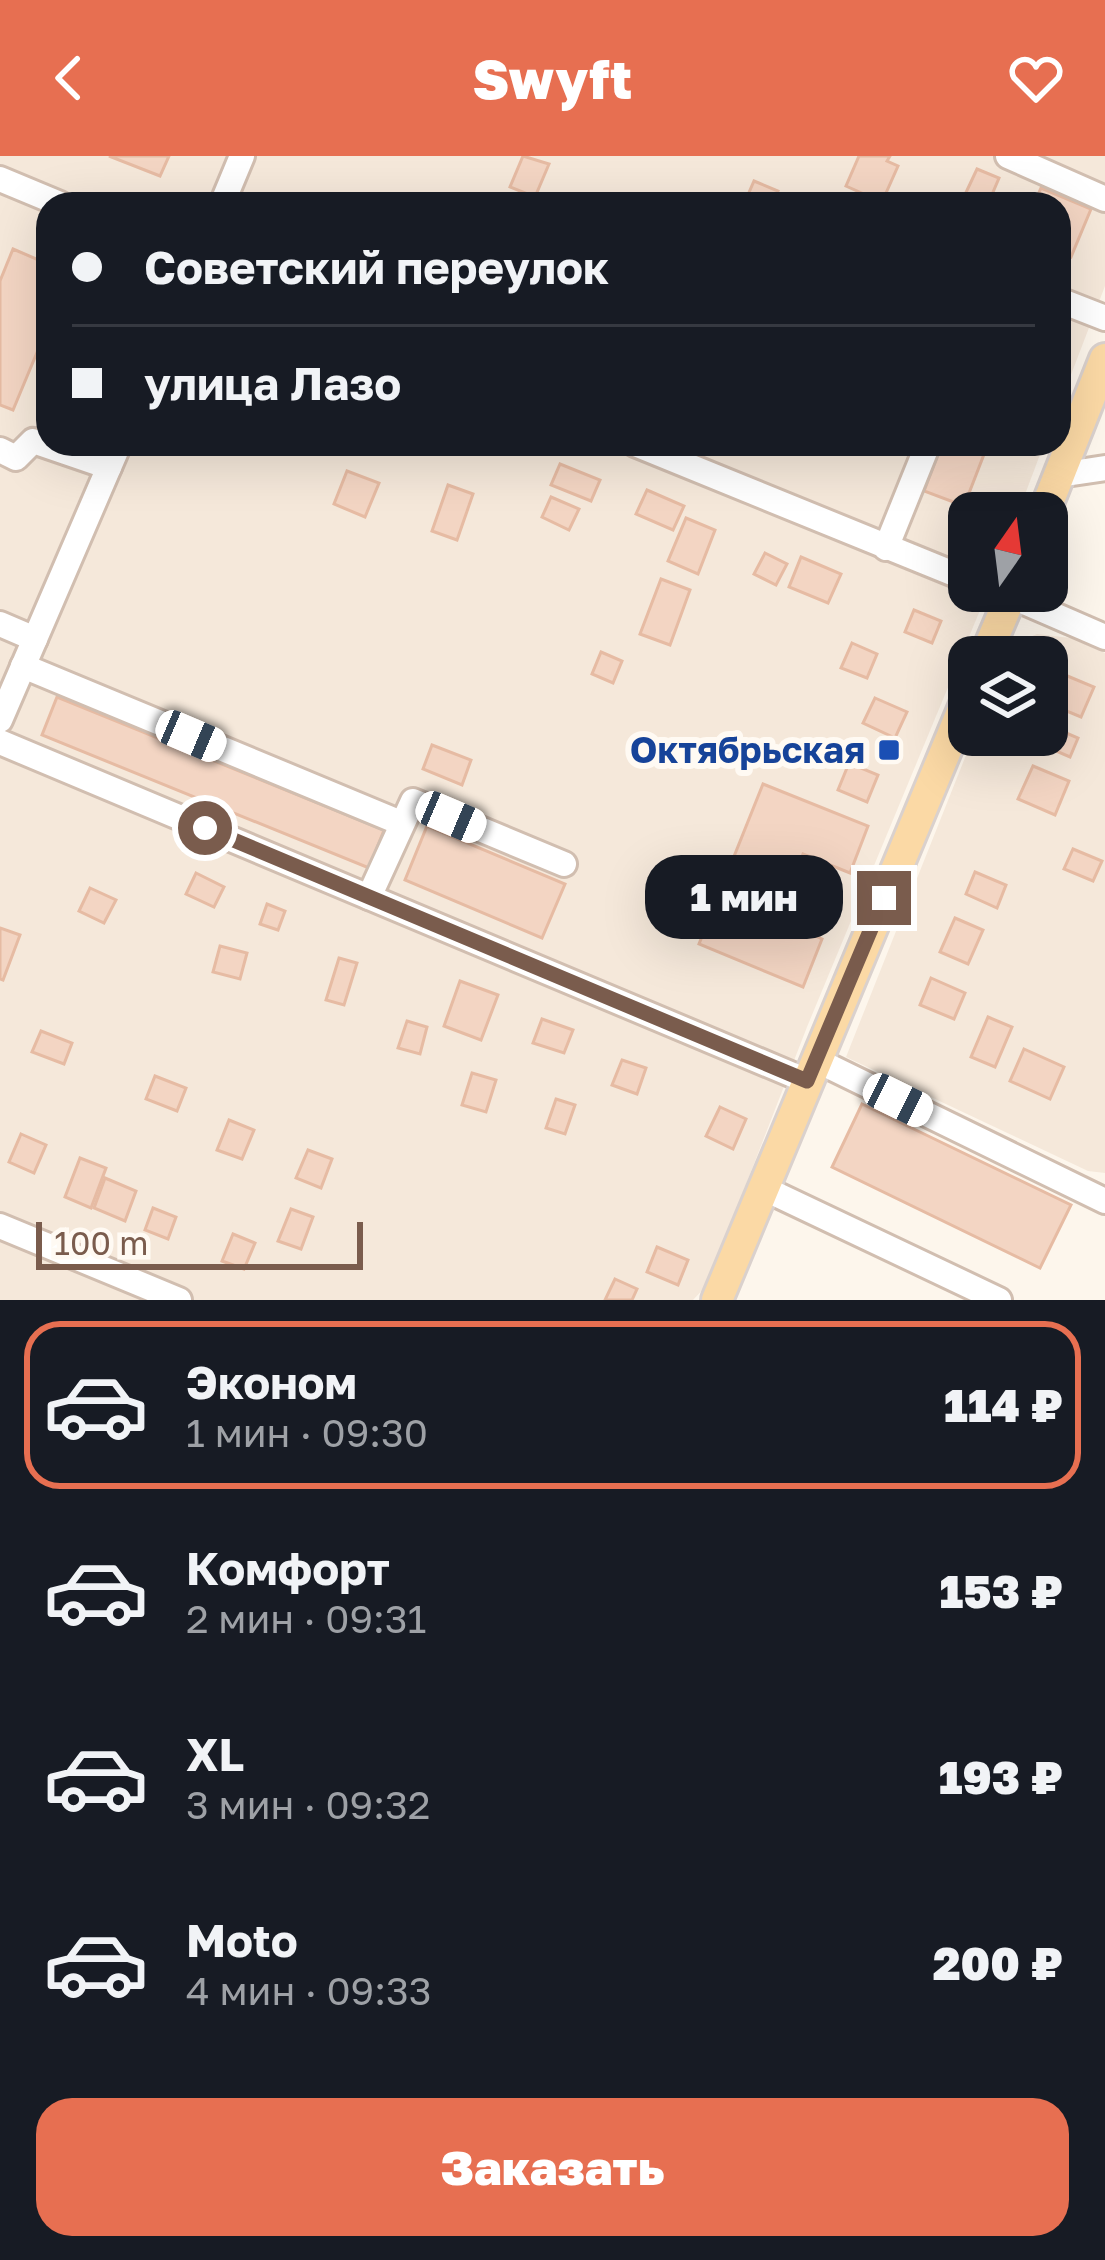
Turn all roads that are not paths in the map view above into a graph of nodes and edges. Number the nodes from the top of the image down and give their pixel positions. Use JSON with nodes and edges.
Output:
{"nodes":[{"id":1,"x":242,"y":156,"type":"edge"},
{"id":2,"x":1008,"y":156,"type":"edge"},
{"id":3,"x":0,"y":178,"type":"edge"},
{"id":4,"x":227,"y":192,"type":"edge"},
{"id":5,"x":36,"y":194,"type":"edge"},
{"id":6,"x":1105,"y":199,"type":"edge"},
{"id":7,"x":1071,"y":305,"type":"edge"},
{"id":8,"x":1105,"y":318,"type":"edge"},
{"id":9,"x":1105,"y":359,"type":"edge"},
{"id":10,"x":36,"y":442,"type":"edge"},
{"id":11,"x":1071,"y":445,"type":"edge"},
{"id":12,"x":0,"y":450,"type":"edge"},
{"id":13,"x":114,"y":456,"type":"edge"},
{"id":14,"x":664,"y":456,"type":"edge"},
{"id":15,"x":923,"y":456,"type":"edge"},
{"id":16,"x":1067,"y":456,"type":"edge"},
{"id":17,"x":1105,"y":468,"type":"edge"},
{"id":18,"x":1059,"y":475,"type":"junction"},
{"id":19,"x":1052,"y":492,"type":"edge"},
{"id":20,"x":886,"y":548,"type":"junction"},
{"id":21,"x":948,"y":572,"type":"edge"},
{"id":22,"x":1051,"y":612,"type":"edge"},
{"id":23,"x":0,"y":624,"type":"edge"},
{"id":24,"x":1105,"y":637,"type":"edge"},
{"id":25,"x":35,"y":639,"type":"junction"},
{"id":26,"x":23,"y":666,"type":"junction"},
{"id":27,"x":0,"y":720,"type":"edge"},
{"id":28,"x":0,"y":742,"type":"edge"},
{"id":29,"x":948,"y":745,"type":"edge"},
{"id":30,"x":401,"y":823,"type":"junction"},
{"id":31,"x":564,"y":864,"type":"dead end"},
{"id":32,"x":369,"y":897,"type":"junction"},
{"id":33,"x":811,"y":1070,"type":"junction"},
{"id":34,"x":763,"y":1188,"type":"junction"},
{"id":35,"x":1105,"y":1201,"type":"edge"},
{"id":36,"x":2,"y":1232,"type":"edge"},
{"id":37,"x":179,"y":1300,"type":"edge"},
{"id":38,"x":718,"y":1300,"type":"edge"},
{"id":39,"x":999,"y":1300,"type":"edge"}],
"edges":[{"from":1,"to":4,"type":"street"},
{"from":2,"to":6,"type":"street"},
{"from":3,"to":5,"type":"street"},
{"from":7,"to":8,"type":"street"},
{"from":9,"to":11,"type":"main road"},
{"from":10,"to":12,"type":"street"},
{"from":13,"to":25,"type":"street"},
{"from":14,"to":20,"type":"street"},
{"from":15,"to":20,"type":"street"},
{"from":16,"to":18,"type":"main road"},
{"from":17,"to":18,"type":"street"},
{"from":18,"to":19,"type":"main road"},
{"from":20,"to":21,"type":"street"},
{"from":22,"to":24,"type":"street"},
{"from":23,"to":25,"type":"street"},
{"from":25,"to":26,"type":"street"},
{"from":26,"to":27,"type":"street"},
{"from":26,"to":30,"type":"street"},
{"from":28,"to":32,"type":"street"},
{"from":29,"to":33,"type":"main road"},
{"from":30,"to":31,"type":"street"},
{"from":30,"to":32,"type":"street"},
{"from":32,"to":33,"type":"street"},
{"from":33,"to":34,"type":"main road"},
{"from":33,"to":35,"type":"street"},
{"from":34,"to":38,"type":"main road"},
{"from":34,"to":39,"type":"street"},
{"from":36,"to":37,"type":"street"}]}
